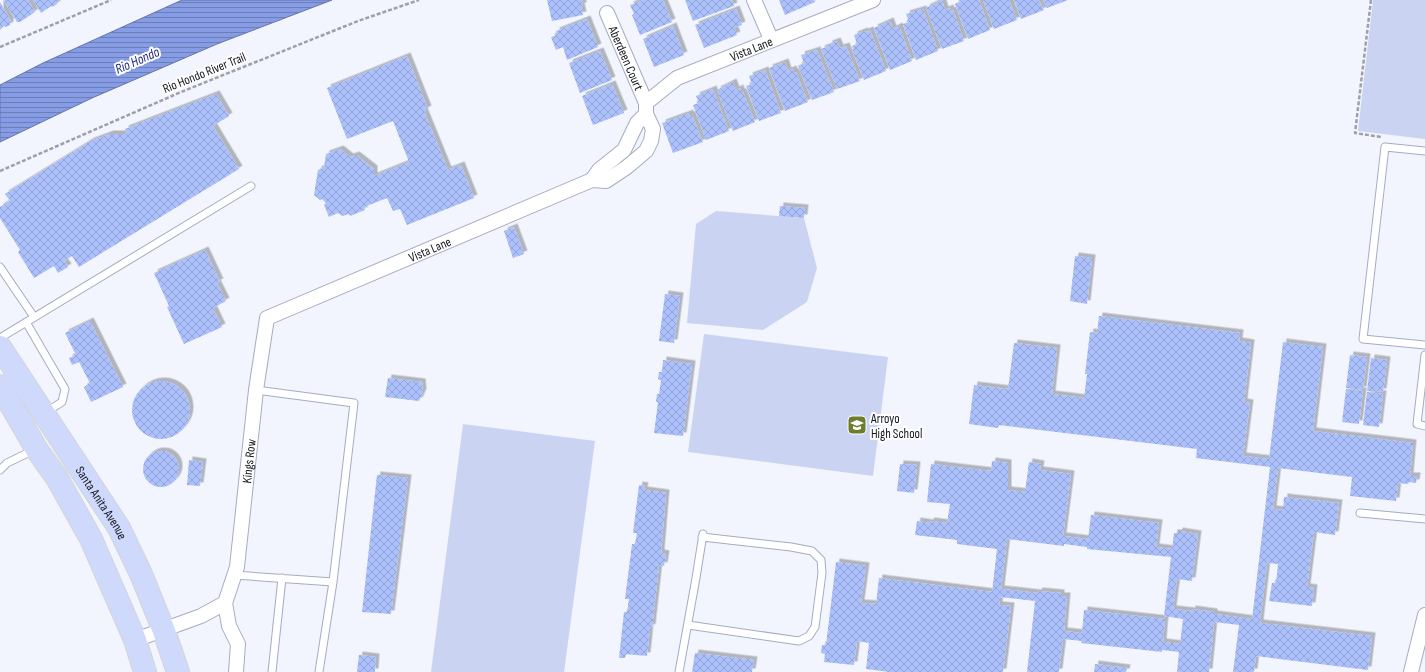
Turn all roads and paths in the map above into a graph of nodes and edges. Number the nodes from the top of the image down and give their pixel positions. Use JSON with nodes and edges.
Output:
{"nodes":[{"id":1,"x":111,"y":0,"type":"edge"},
{"id":2,"x":419,"y":0,"type":"edge"},
{"id":3,"x":754,"y":0,"type":"edge"},
{"id":4,"x":873,"y":0,"type":"edge"},
{"id":5,"x":1371,"y":0,"type":"edge"},
{"id":6,"x":607,"y":13,"type":"dead end"},
{"id":7,"x":771,"y":39,"type":"junction"},
{"id":8,"x":0,"y":47,"type":"edge"},
{"id":9,"x":646,"y":109,"type":"junction"},
{"id":10,"x":1386,"y":137,"type":"dead end"},
{"id":11,"x":1425,"y":151,"type":"edge"},
{"id":12,"x":0,"y":170,"type":"edge"},
{"id":13,"x":592,"y":180,"type":"junction"},
{"id":14,"x":251,"y":186,"type":"dead end"},
{"id":15,"x":0,"y":267,"type":"edge"},
{"id":16,"x":34,"y":317,"type":"junction"},
{"id":17,"x":267,"y":318,"type":"joint"},
{"id":18,"x":26,"y":322,"type":"junction"},
{"id":19,"x":0,"y":338,"type":"edge"},
{"id":20,"x":1425,"y":345,"type":"edge"},
{"id":21,"x":0,"y":347,"type":"edge"},
{"id":22,"x":1425,"y":355,"type":"edge"},
{"id":23,"x":0,"y":386,"type":"edge"},
{"id":24,"x":256,"y":390,"type":"junction"},
{"id":25,"x":44,"y":413,"type":"junction"},
{"id":26,"x":1425,"y":426,"type":"edge"},
{"id":27,"x":36,"y":450,"type":"junction"},
{"id":28,"x":0,"y":470,"type":"edge"},
{"id":29,"x":102,"y":502,"type":"junction"},
{"id":30,"x":1360,"y":513,"type":"dead end"},
{"id":31,"x":1425,"y":519,"type":"edge"},
{"id":32,"x":234,"y":575,"type":"junction"},
{"id":33,"x":282,"y":578,"type":"junction"},
{"id":34,"x":333,"y":582,"type":"junction"},
{"id":35,"x":225,"y":603,"type":"junction"},
{"id":36,"x":1425,"y":614,"type":"edge"},
{"id":37,"x":688,"y":625,"type":"junction"},
{"id":38,"x":164,"y":631,"type":"junction"},
{"id":39,"x":1422,"y":638,"type":"edge"},
{"id":40,"x":135,"y":640,"type":"junction"},
{"id":41,"x":145,"y":672,"type":"edge"},
{"id":42,"x":178,"y":672,"type":"edge"},
{"id":43,"x":236,"y":672,"type":"edge"},
{"id":44,"x":272,"y":672,"type":"edge"},
{"id":45,"x":319,"y":672,"type":"edge"},
{"id":46,"x":679,"y":672,"type":"edge"},
{"id":47,"x":1411,"y":672,"type":"edge"}],
"edges":[{"from":1,"to":8,"type":"path"},
{"from":2,"to":12,"type":"path","name":"Rio Hondo River Trail"},
{"from":3,"to":7,"type":"street"},
{"from":4,"to":7,"type":"street","name":"Vista Lane"},
{"from":5,"to":10,"type":"path"},
{"from":6,"to":9,"type":"street","name":"Aberdeen Court"},
{"from":7,"to":9,"type":"street","name":"Vista Lane"},
{"from":9,"to":13,"type":"street","name":"Vista Lane"},
{"from":9,"to":13,"type":"street","name":"Vista Lane"},
{"from":11,"to":20,"type":"lane"},
{"from":13,"to":17,"type":"street","name":"Vista Lane"},
{"from":14,"to":16,"type":"lane"},
{"from":15,"to":16,"type":"lane"},
{"from":16,"to":18,"type":"lane"},
{"from":17,"to":24,"type":"street","name":"Kings Row"},
{"from":18,"to":19,"type":"lane"},
{"from":18,"to":25,"type":"lane"},
{"from":21,"to":25,"type":"main road","name":"Santa Anita Avenue"},
{"from":22,"to":26,"type":"lane"},
{"from":23,"to":27,"type":"main road","name":"Santa Anita Avenue"},
{"from":24,"to":32,"type":"street","name":"Kings Row"},
{"from":24,"to":34,"type":"lane"},
{"from":25,"to":29,"type":"main road","name":"Santa Anita Avenue"},
{"from":27,"to":28,"type":"lane"},
{"from":27,"to":29,"type":"main road"},
{"from":27,"to":40,"type":"main road","name":"Santa Anita Avenue"},
{"from":29,"to":38,"type":"main road","name":"Santa Anita Avenue"},
{"from":30,"to":31,"type":"lane"},
{"from":32,"to":33,"type":"lane"},
{"from":32,"to":35,"type":"street","name":"Kings Row"},
{"from":33,"to":34,"type":"lane"},
{"from":33,"to":44,"type":"lane"},
{"from":34,"to":45,"type":"lane"},
{"from":35,"to":38,"type":"street"},
{"from":35,"to":43,"type":"street","name":"Kings Row"},
{"from":36,"to":39,"type":"street"},
{"from":37,"to":37,"type":"lane"},
{"from":37,"to":46,"type":"lane"},
{"from":38,"to":40,"type":"street"},
{"from":38,"to":42,"type":"main road","name":"Santa Anita Avenue"},
{"from":39,"to":47,"type":"street"},
{"from":40,"to":41,"type":"main road","name":"Santa Anita Avenue"}]}
